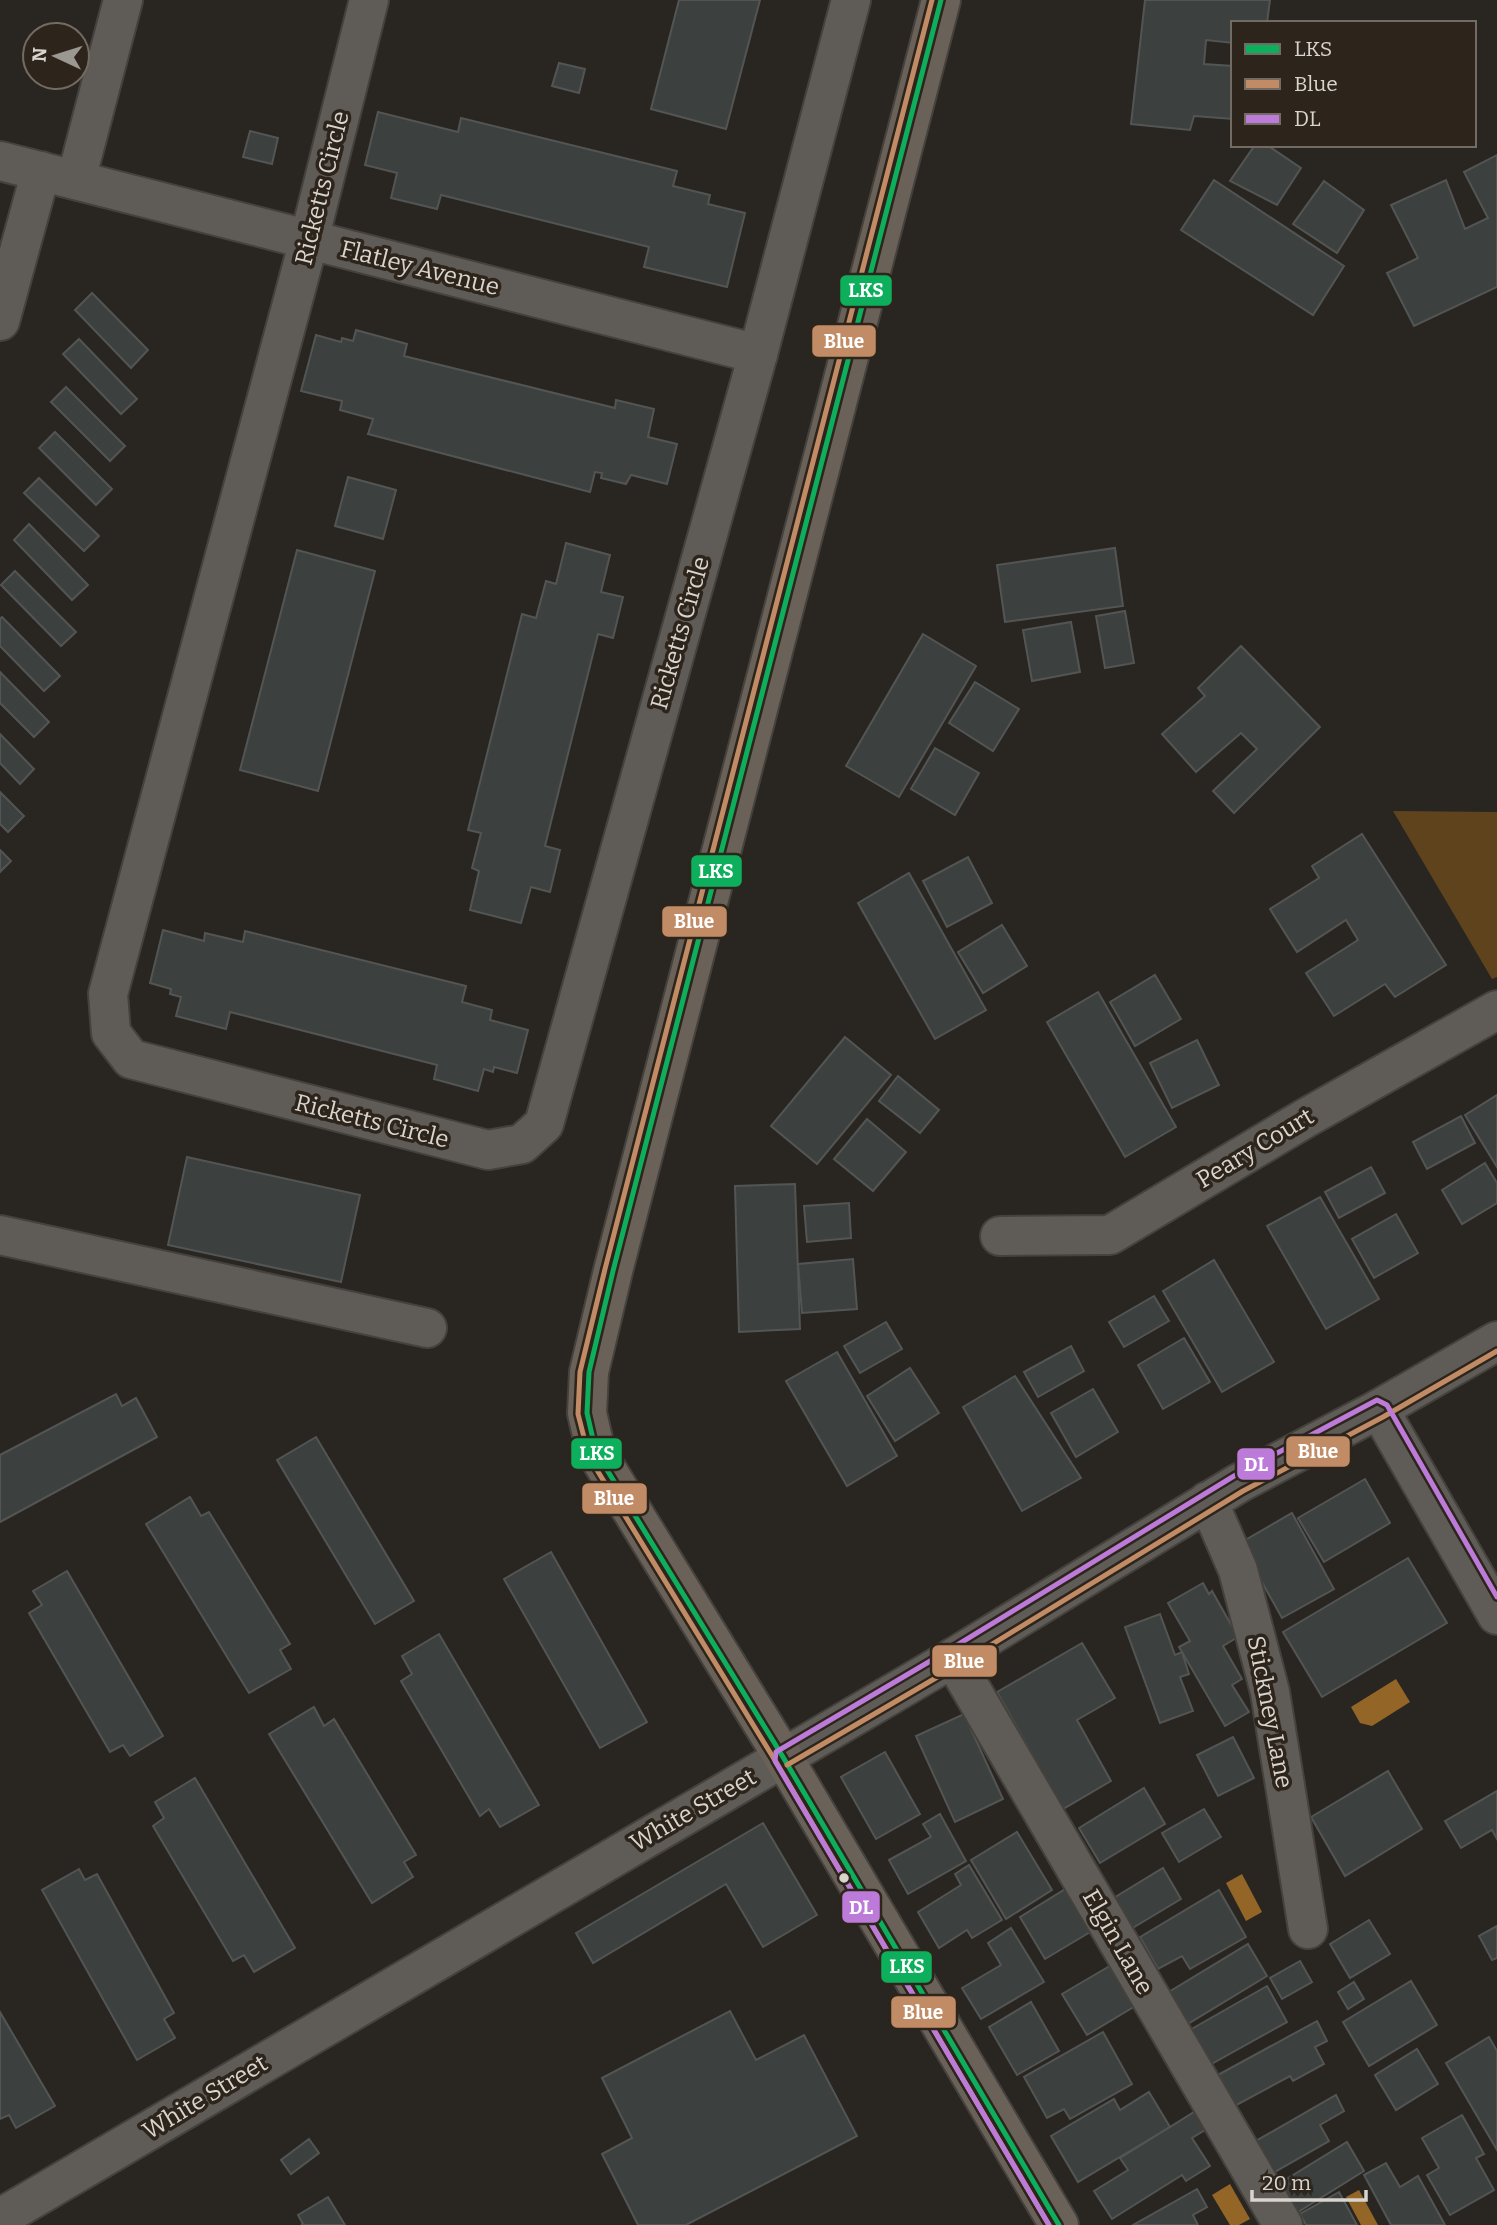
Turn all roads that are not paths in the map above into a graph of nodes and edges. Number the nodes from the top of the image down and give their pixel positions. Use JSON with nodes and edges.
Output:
{"nodes":[{"id":1,"x":123,"y":0,"type":"edge"},
{"id":2,"x":369,"y":0,"type":"edge"},
{"id":3,"x":851,"y":0,"type":"edge"},
{"id":4,"x":941,"y":0,"type":"edge"},
{"id":5,"x":0,"y":161,"type":"edge"},
{"id":6,"x":58,"y":176,"type":"junction"},
{"id":7,"x":309,"y":240,"type":"junction"},
{"id":8,"x":0,"y":321,"type":"edge"},
{"id":9,"x":758,"y":354,"type":"junction"},
{"id":10,"x":1497,"y":1010,"type":"edge"},
{"id":11,"x":0,"y":1235,"type":"edge"},
{"id":12,"x":1000,"y":1236,"type":"dead end"},
{"id":13,"x":426,"y":1328,"type":"dead end"},
{"id":14,"x":1497,"y":1341,"type":"edge"},
{"id":15,"x":1379,"y":1409,"type":"junction"},
{"id":16,"x":1209,"y":1501,"type":"junction"},
{"id":17,"x":1497,"y":1615,"type":"edge"},
{"id":18,"x":953,"y":1658,"type":"junction"},
{"id":19,"x":783,"y":1757,"type":"junction"},
{"id":20,"x":1308,"y":1929,"type":"dead end"},
{"id":21,"x":0,"y":2218,"type":"edge"},
{"id":22,"x":1059,"y":2225,"type":"edge"},
{"id":23,"x":1283,"y":2225,"type":"edge"}],
"edges":[{"from":1,"to":6,"type":"street"},
{"from":2,"to":7,"type":"street","name":"Ricketts Circle"},
{"from":3,"to":9,"type":"street","name":"Ricketts Circle"},
{"from":4,"to":19,"type":"main road"},
{"from":5,"to":6,"type":"street","name":"Flatley Avenue"},
{"from":6,"to":7,"type":"street","name":"Flatley Avenue"},
{"from":6,"to":8,"type":"street"},
{"from":7,"to":9,"type":"street","name":"Flatley Avenue"},
{"from":7,"to":9,"type":"street","name":"Ricketts Circle"},
{"from":10,"to":12,"type":"street","name":"Peary Court"},
{"from":11,"to":13,"type":"street"},
{"from":14,"to":15,"type":"street","name":"White Street"},
{"from":15,"to":16,"type":"street","name":"White Street"},
{"from":15,"to":17,"type":"street"},
{"from":16,"to":18,"type":"street","name":"White Street"},
{"from":16,"to":20,"type":"street","name":"Stickney Lane"},
{"from":18,"to":19,"type":"street","name":"White Street"},
{"from":18,"to":23,"type":"street","name":"Elgin Lane"},
{"from":19,"to":21,"type":"street","name":"White Street"},
{"from":19,"to":22,"type":"main road"}]}
